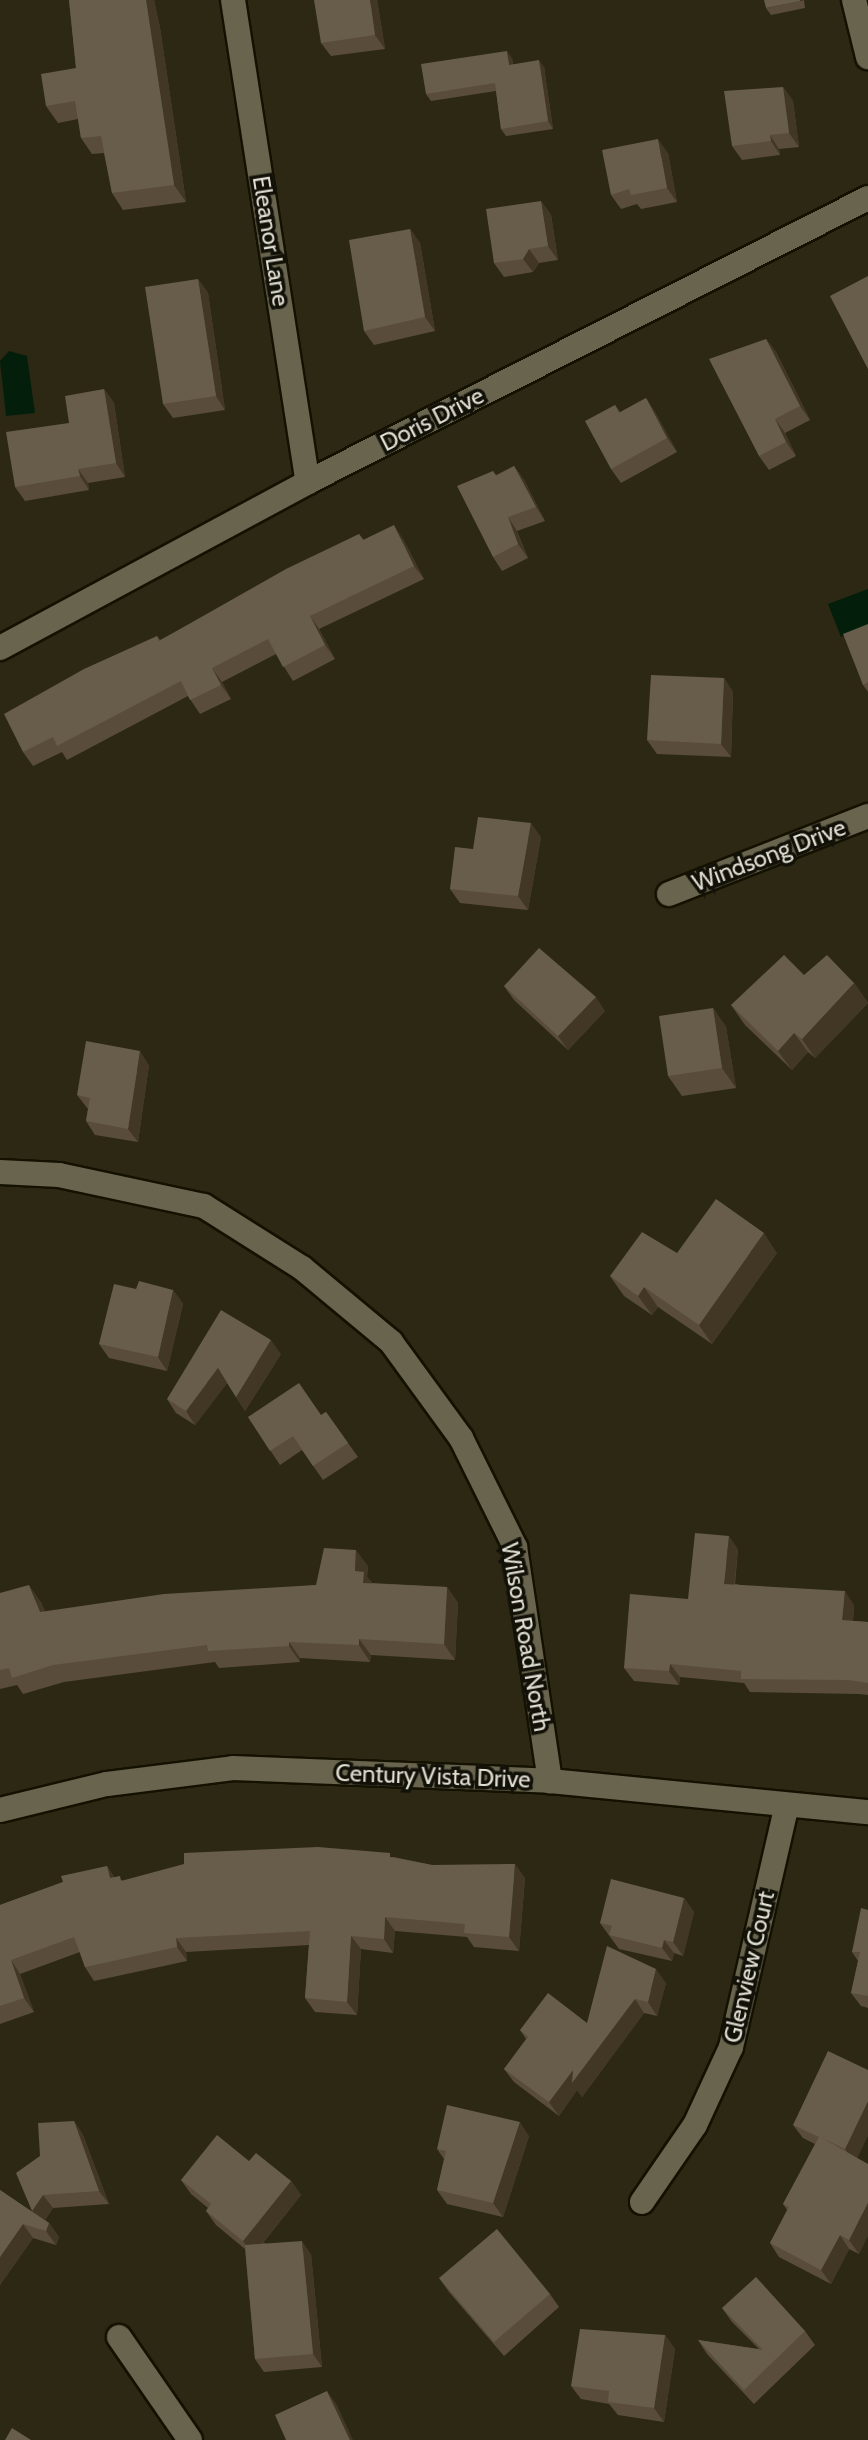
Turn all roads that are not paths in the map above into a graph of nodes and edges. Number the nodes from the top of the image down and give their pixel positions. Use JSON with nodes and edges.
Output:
{"nodes":[{"id":1,"x":233,"y":0,"type":"edge"},
{"id":2,"x":854,"y":0,"type":"edge"},
{"id":3,"x":868,"y":57,"type":"edge"},
{"id":4,"x":868,"y":198,"type":"edge"},
{"id":5,"x":308,"y":482,"type":"junction"},
{"id":6,"x":0,"y":648,"type":"edge"},
{"id":7,"x":868,"y":816,"type":"edge"},
{"id":8,"x":669,"y":894,"type":"dead end"},
{"id":9,"x":0,"y":1172,"type":"edge"},
{"id":10,"x":550,"y":1781,"type":"junction"},
{"id":11,"x":787,"y":1805,"type":"junction"},
{"id":12,"x":0,"y":1810,"type":"edge"},
{"id":13,"x":868,"y":1812,"type":"edge"},
{"id":14,"x":642,"y":2202,"type":"dead end"},
{"id":15,"x":119,"y":2337,"type":"dead end"},
{"id":16,"x":190,"y":2440,"type":"edge"}],
"edges":[{"from":1,"to":5,"type":"street","name":"Eleanor Lane"},
{"from":2,"to":3,"type":"street"},
{"from":4,"to":5,"type":"street","name":"Doris Drive"},
{"from":5,"to":6,"type":"street","name":"Doris Drive"},
{"from":7,"to":8,"type":"street","name":"Windsong Drive"},
{"from":9,"to":10,"type":"street","name":"Wilson Road North"},
{"from":10,"to":11,"type":"street","name":"Century Vista Drive"},
{"from":10,"to":12,"type":"street","name":"Century Vista Drive"},
{"from":11,"to":13,"type":"street","name":"Century Vista Drive"},
{"from":11,"to":14,"type":"street","name":"Glenview Court"},
{"from":15,"to":16,"type":"street"}]}
